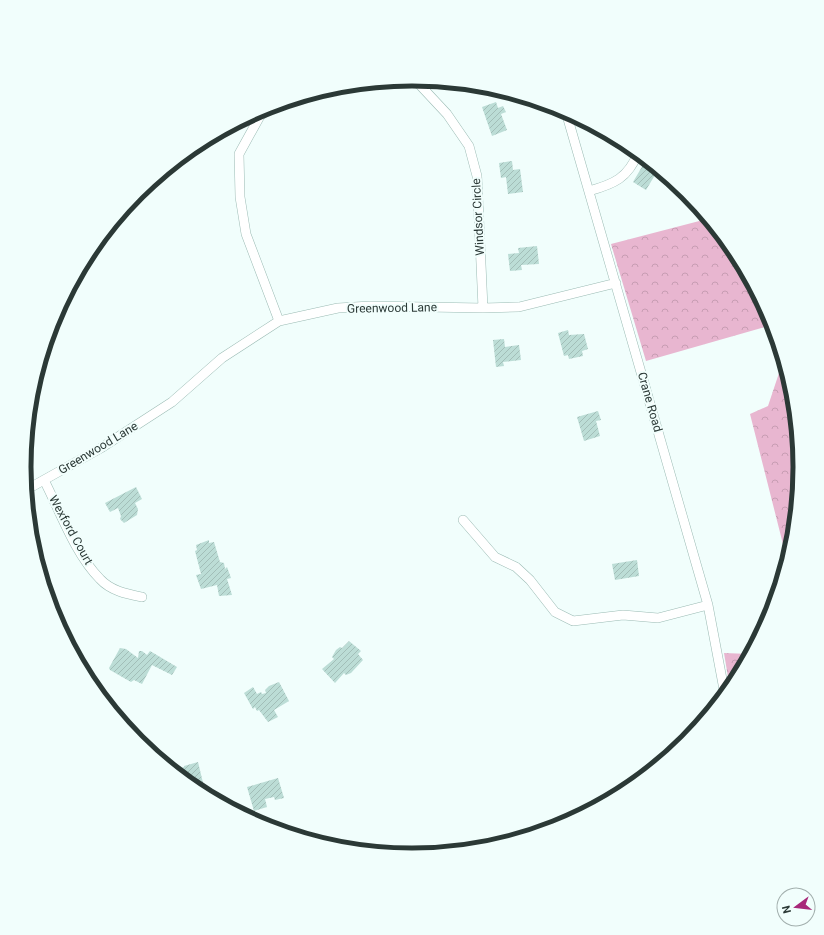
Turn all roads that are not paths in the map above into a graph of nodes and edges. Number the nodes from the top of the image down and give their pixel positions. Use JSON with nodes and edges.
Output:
{"nodes":[{"id":1,"x":421,"y":86,"type":"edge"},
{"id":2,"x":258,"y":119,"type":"edge"},
{"id":3,"x":568,"y":121,"type":"edge"},
{"id":4,"x":635,"y":159,"type":"edge"},
{"id":5,"x":589,"y":191,"type":"junction"},
{"id":6,"x":616,"y":283,"type":"junction"},
{"id":7,"x":483,"y":308,"type":"junction"},
{"id":8,"x":279,"y":321,"type":"junction"},
{"id":9,"x":44,"y":480,"type":"junction"},
{"id":10,"x":32,"y":487,"type":"edge"},
{"id":11,"x":463,"y":520,"type":"dead end"},
{"id":12,"x":142,"y":597,"type":"dead end"},
{"id":13,"x":708,"y":605,"type":"junction"},
{"id":14,"x":723,"y":686,"type":"edge"}],
"edges":[{"from":1,"to":7,"type":"street","name":"Windsor Circle"},
{"from":2,"to":8,"type":"street"},
{"from":3,"to":5,"type":"street","name":"Crane Road"},
{"from":4,"to":5,"type":"street"},
{"from":5,"to":6,"type":"street","name":"Crane Road"},
{"from":6,"to":7,"type":"street","name":"Greenwood Lane"},
{"from":6,"to":13,"type":"street","name":"Crane Road"},
{"from":7,"to":8,"type":"street","name":"Greenwood Lane"},
{"from":8,"to":9,"type":"street","name":"Greenwood Lane"},
{"from":9,"to":10,"type":"street","name":"Greenwood Lane"},
{"from":9,"to":12,"type":"street","name":"Wexford Court"},
{"from":11,"to":13,"type":"street"},
{"from":13,"to":14,"type":"street","name":"Crane Road"}]}
